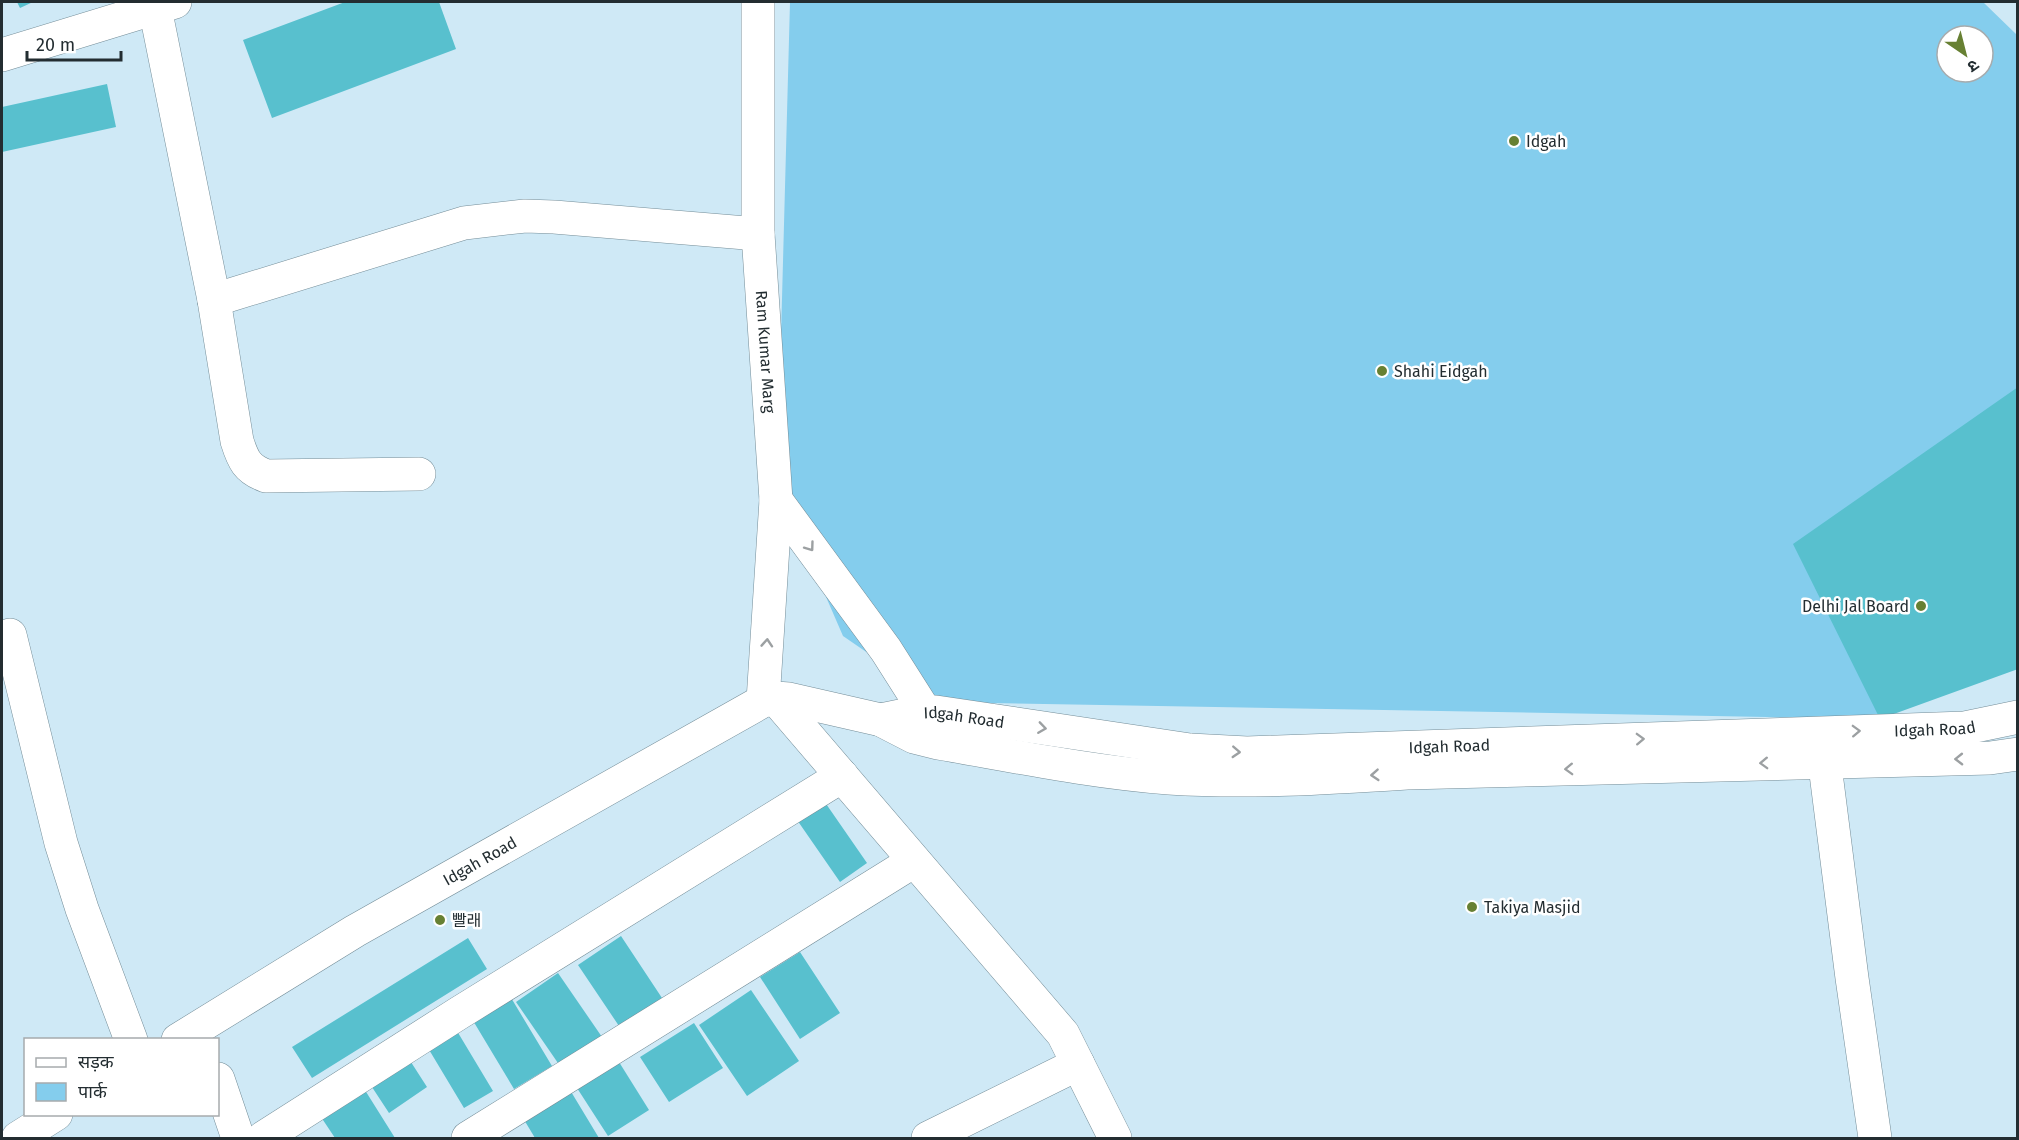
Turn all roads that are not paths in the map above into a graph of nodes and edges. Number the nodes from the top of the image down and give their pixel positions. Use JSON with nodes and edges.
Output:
{"nodes":[{"id":1,"x":758,"y":2,"type":"edge"},
{"id":2,"x":166,"y":5,"type":"edge"},
{"id":3,"x":2,"y":55,"type":"edge"},
{"id":4,"x":758,"y":234,"type":"junction"},
{"id":5,"x":214,"y":300,"type":"junction"},
{"id":6,"x":419,"y":474,"type":"dead end"},
{"id":7,"x":776,"y":500,"type":"junction"},
{"id":8,"x":9,"y":635,"type":"dead end"},
{"id":9,"x":776,"y":699,"type":"junction"},
{"id":10,"x":926,"y":713,"type":"junction"},
{"id":11,"x":2018,"y":717,"type":"edge"},
{"id":12,"x":881,"y":720,"type":"junction"},
{"id":13,"x":1823,"y":747,"type":"junction"},
{"id":14,"x":2018,"y":754,"type":"edge"},
{"id":15,"x":842,"y":776,"type":"junction"},
{"id":16,"x":914,"y":861,"type":"junction"},
{"id":17,"x":194,"y":1036,"type":"edge"},
{"id":18,"x":130,"y":1038,"type":"edge"},
{"id":19,"x":1078,"y":1064,"type":"junction"},
{"id":20,"x":219,"y":1082,"type":"edge"},
{"id":21,"x":53,"y":1116,"type":"edge"},
{"id":22,"x":18,"y":1138,"type":"edge"},
{"id":23,"x":238,"y":1138,"type":"edge"},
{"id":24,"x":263,"y":1138,"type":"edge"},
{"id":25,"x":468,"y":1138,"type":"edge"},
{"id":26,"x":928,"y":1138,"type":"edge"},
{"id":27,"x":1115,"y":1138,"type":"edge"},
{"id":28,"x":1875,"y":1138,"type":"edge"}],
"edges":[{"from":1,"to":4,"type":"street","name":"Ram Kumar Marg"},
{"from":2,"to":3,"type":"street"},
{"from":2,"to":5,"type":"street"},
{"from":4,"to":5,"type":"street"},
{"from":4,"to":7,"type":"street","name":"Ram Kumar Marg"},
{"from":5,"to":6,"type":"street"},
{"from":9,"to":7,"type":"street","name":"Ram Kumar Marg","one_way":true},
{"from":7,"to":10,"type":"street","one_way":true},
{"from":8,"to":18,"type":"street"},
{"from":9,"to":12,"type":"street"},
{"from":9,"to":15,"type":"street"},
{"from":9,"to":17,"type":"street","name":"Idgah Road"},
{"from":10,"to":12,"type":"street","name":"Idgah Road"},
{"from":10,"to":13,"type":"street","name":"Idgah Road","one_way":true},
{"from":13,"to":11,"type":"street","name":"Idgah Road","one_way":true},
{"from":13,"to":12,"type":"street","one_way":true},
{"from":14,"to":13,"type":"street","one_way":true},
{"from":13,"to":28,"type":"street"},
{"from":15,"to":16,"type":"street"},
{"from":15,"to":24,"type":"street"},
{"from":16,"to":19,"type":"street"},
{"from":16,"to":25,"type":"street"},
{"from":19,"to":26,"type":"street"},
{"from":19,"to":27,"type":"street"},
{"from":20,"to":23,"type":"street"},
{"from":21,"to":22,"type":"street"}]}
